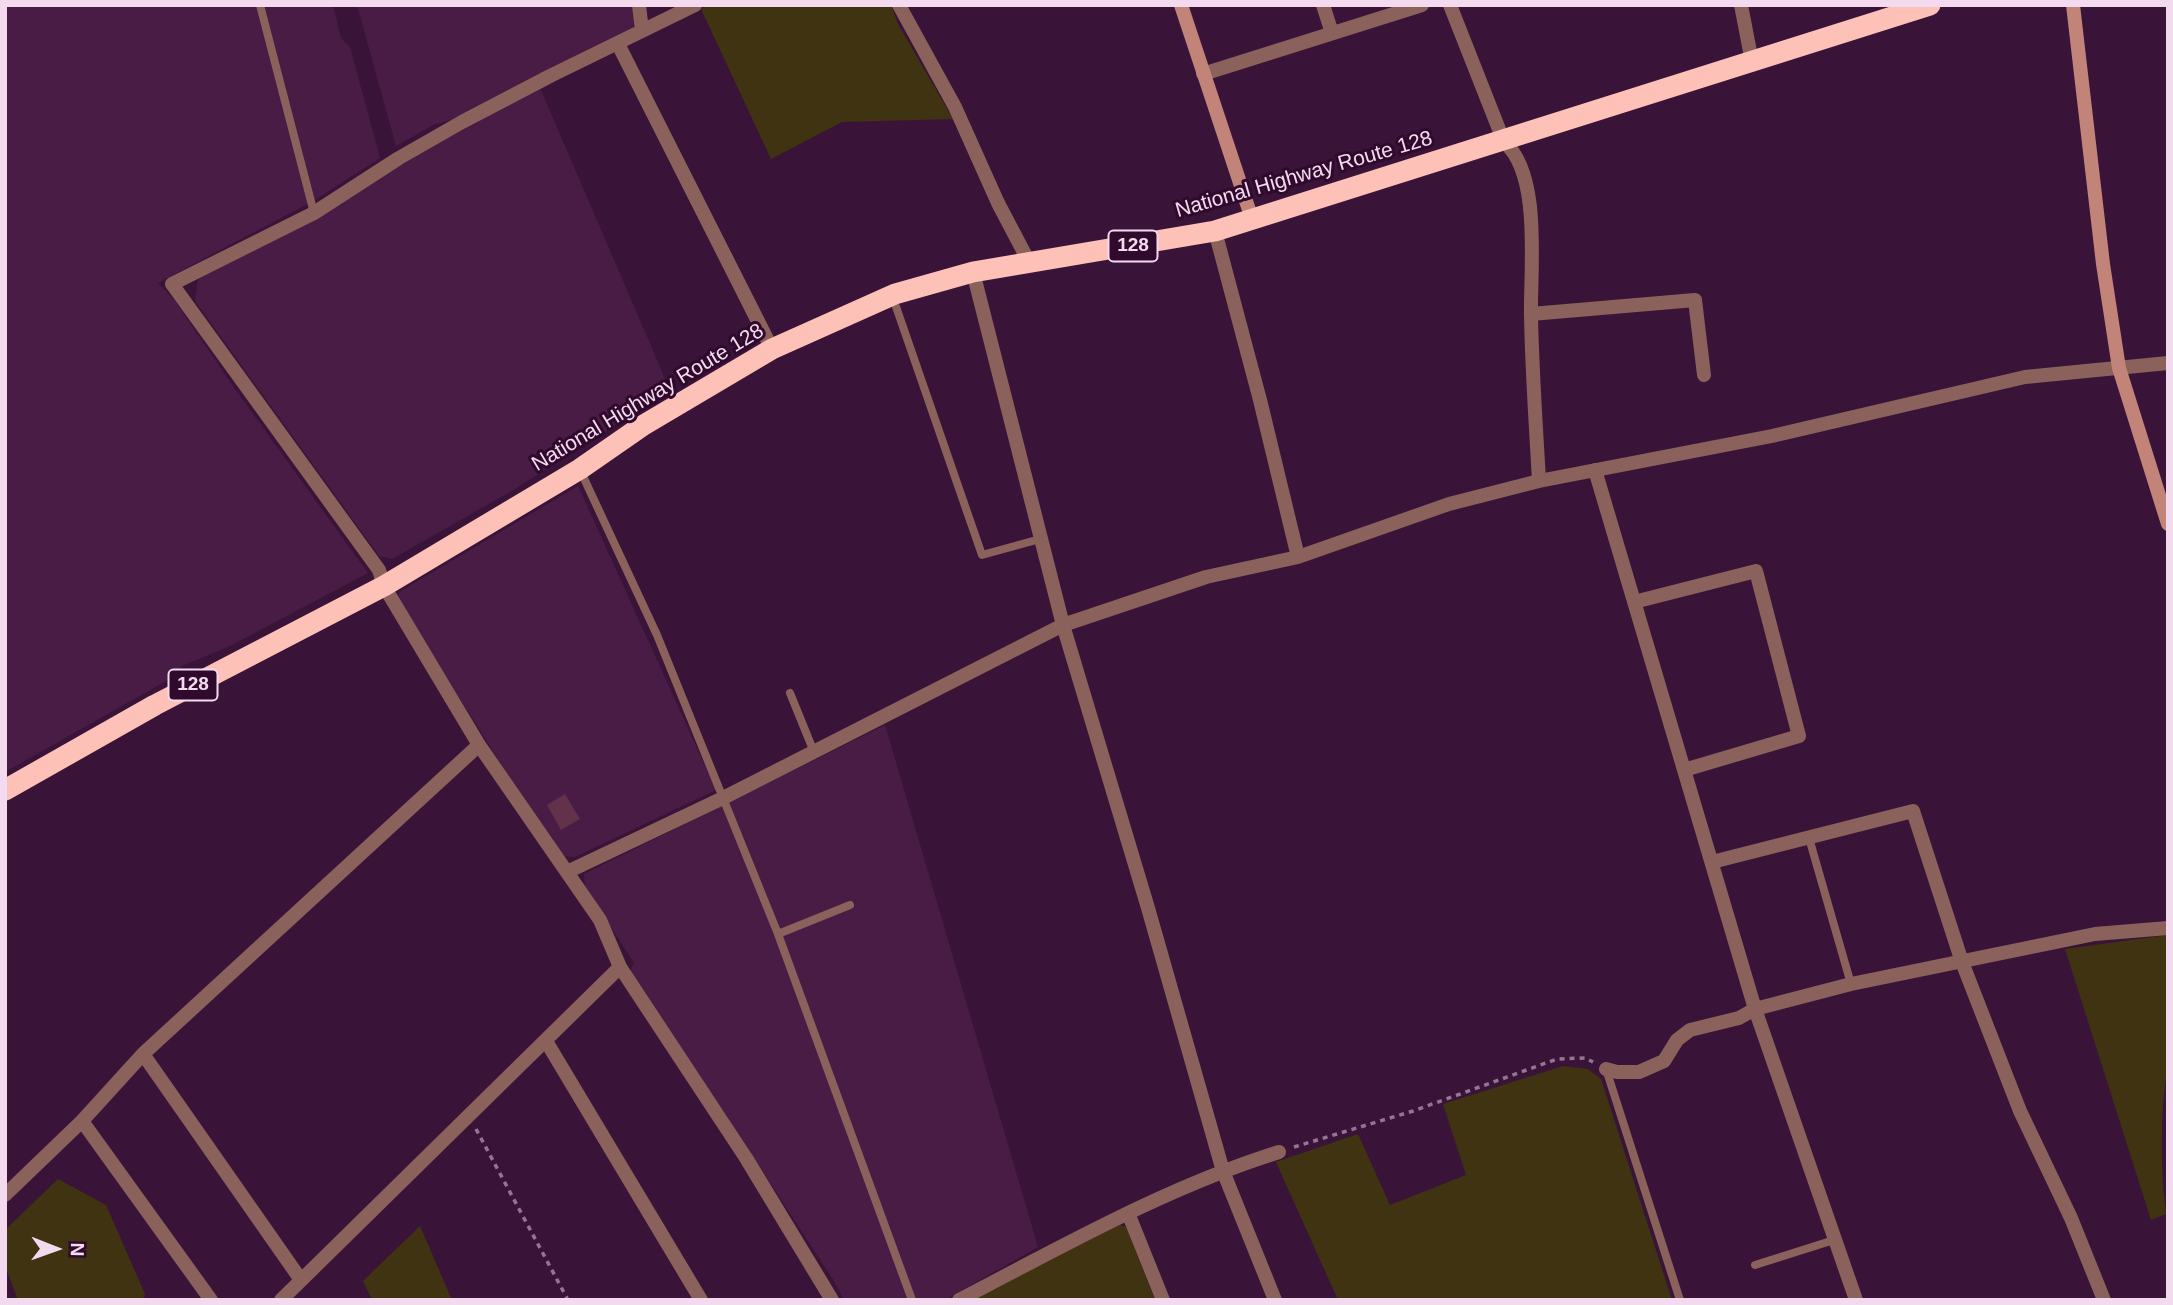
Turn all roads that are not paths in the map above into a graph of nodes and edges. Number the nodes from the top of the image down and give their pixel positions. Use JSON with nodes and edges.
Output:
{"nodes":[{"id":1,"x":260,"y":5,"type":"edge"},
{"id":2,"x":639,"y":5,"type":"edge"},
{"id":3,"x":695,"y":5,"type":"edge"},
{"id":4,"x":899,"y":5,"type":"edge"},
{"id":5,"x":1181,"y":5,"type":"edge"},
{"id":6,"x":1323,"y":5,"type":"edge"},
{"id":7,"x":1422,"y":5,"type":"edge"},
{"id":8,"x":1450,"y":5,"type":"edge"},
{"id":9,"x":1741,"y":5,"type":"edge"},
{"id":10,"x":1930,"y":5,"type":"edge"},
{"id":11,"x":2073,"y":5,"type":"edge"},
{"id":12,"x":642,"y":31,"type":"junction"},
{"id":13,"x":1332,"y":33,"type":"junction"},
{"id":14,"x":618,"y":44,"type":"junction"},
{"id":15,"x":1752,"y":62,"type":"junction"},
{"id":16,"x":1203,"y":74,"type":"junction"},
{"id":17,"x":1504,"y":142,"type":"junction"},
{"id":18,"x":314,"y":213,"type":"junction"},
{"id":19,"x":1252,"y":219,"type":"junction"},
{"id":20,"x":1214,"y":231,"type":"junction"},
{"id":21,"x":1029,"y":262,"type":"junction"},
{"id":22,"x":973,"y":272,"type":"junction"},
{"id":23,"x":892,"y":295,"type":"junction"},
{"id":24,"x":1531,"y":314,"type":"junction"},
{"id":25,"x":772,"y":349,"type":"junction"},
{"id":26,"x":2168,"y":363,"type":"edge"},
{"id":27,"x":2119,"y":368,"type":"junction"},
{"id":28,"x":1703,"y":375,"type":"dead end"},
{"id":29,"x":580,"y":469,"type":"junction"},
{"id":30,"x":1594,"y":470,"type":"junction"},
{"id":31,"x":1539,"y":481,"type":"junction"},
{"id":32,"x":2168,"y":524,"type":"edge"},
{"id":33,"x":1041,"y":538,"type":"junction"},
{"id":34,"x":1298,"y":557,"type":"junction"},
{"id":35,"x":384,"y":586,"type":"junction"},
{"id":36,"x":1634,"y":602,"type":"junction"},
{"id":37,"x":1063,"y":625,"type":"junction"},
{"id":38,"x":790,"y":693,"type":"dead end"},
{"id":39,"x":479,"y":745,"type":"junction"},
{"id":40,"x":814,"y":752,"type":"junction"},
{"id":41,"x":1684,"y":770,"type":"junction"},
{"id":42,"x":5,"y":790,"type":"edge"},
{"id":43,"x":723,"y":798,"type":"junction"},
{"id":44,"x":1809,"y":838,"type":"junction"},
{"id":45,"x":1712,"y":862,"type":"junction"},
{"id":46,"x":567,"y":872,"type":"junction"},
{"id":47,"x":850,"y":905,"type":"dead end"},
{"id":48,"x":2168,"y":928,"type":"edge"},
{"id":49,"x":778,"y":934,"type":"junction"},
{"id":50,"x":1962,"y":962,"type":"junction"},
{"id":51,"x":620,"y":967,"type":"junction"},
{"id":52,"x":1851,"y":984,"type":"junction"},
{"id":53,"x":1755,"y":1009,"type":"junction"},
{"id":54,"x":546,"y":1041,"type":"junction"},
{"id":55,"x":144,"y":1054,"type":"junction"},
{"id":56,"x":1606,"y":1069,"type":"joint"},
{"id":57,"x":82,"y":1121,"type":"junction"},
{"id":58,"x":1279,"y":1152,"type":"road end"},
{"id":59,"x":1223,"y":1171,"type":"junction"},
{"id":60,"x":5,"y":1195,"type":"edge"},
{"id":61,"x":1128,"y":1213,"type":"junction"},
{"id":62,"x":1834,"y":1240,"type":"junction"},
{"id":63,"x":1755,"y":1265,"type":"dead end"},
{"id":64,"x":301,"y":1280,"type":"junction"},
{"id":65,"x":212,"y":1300,"type":"edge"},
{"id":66,"x":281,"y":1300,"type":"edge"},
{"id":67,"x":701,"y":1300,"type":"edge"},
{"id":68,"x":832,"y":1300,"type":"edge"},
{"id":69,"x":912,"y":1300,"type":"edge"},
{"id":70,"x":959,"y":1300,"type":"edge"},
{"id":71,"x":1163,"y":1300,"type":"edge"},
{"id":72,"x":1275,"y":1300,"type":"edge"},
{"id":73,"x":1680,"y":1300,"type":"edge"},
{"id":74,"x":1856,"y":1300,"type":"edge"},
{"id":75,"x":2104,"y":1300,"type":"edge"}],
"edges":[{"from":1,"to":18,"type":"lane"},
{"from":2,"to":12,"type":"street"},
{"from":3,"to":12,"type":"street"},
{"from":4,"to":21,"type":"street"},
{"from":5,"to":16,"type":"street"},
{"from":6,"to":13,"type":"street"},
{"from":7,"to":13,"type":"street"},
{"from":8,"to":17,"type":"street"},
{"from":9,"to":15,"type":"street"},
{"from":10,"to":15,"type":"highway","name":"National Highway Route 128","number":"128"},
{"from":11,"to":27,"type":"street"},
{"from":12,"to":14,"type":"street"},
{"from":13,"to":16,"type":"street"},
{"from":14,"to":18,"type":"street"},
{"from":14,"to":25,"type":"street"},
{"from":15,"to":17,"type":"highway","name":"National Highway Route 128","number":"128"},
{"from":16,"to":19,"type":"street"},
{"from":17,"to":19,"type":"highway","name":"National Highway Route 128","number":"128"},
{"from":17,"to":24,"type":"street"},
{"from":18,"to":35,"type":"street"},
{"from":19,"to":20,"type":"highway","name":"National Highway Route 128","number":"128"},
{"from":20,"to":21,"type":"highway","name":"National Highway Route 128","number":"128"},
{"from":20,"to":34,"type":"street"},
{"from":21,"to":22,"type":"highway","name":"National Highway Route 128","number":"128"},
{"from":22,"to":23,"type":"highway","name":"National Highway Route 128","number":"128"},
{"from":22,"to":33,"type":"street"},
{"from":23,"to":25,"type":"highway","name":"National Highway Route 128","number":"128"},
{"from":23,"to":33,"type":"lane"},
{"from":24,"to":28,"type":"street"},
{"from":24,"to":31,"type":"street"},
{"from":25,"to":29,"type":"highway","name":"National Highway Route 128","number":"128"},
{"from":26,"to":27,"type":"street"},
{"from":27,"to":30,"type":"street"},
{"from":27,"to":32,"type":"street"},
{"from":29,"to":35,"type":"highway","name":"National Highway Route 128","number":"128"},
{"from":29,"to":43,"type":"lane"},
{"from":30,"to":31,"type":"street"},
{"from":30,"to":36,"type":"street"},
{"from":31,"to":34,"type":"street"},
{"from":33,"to":37,"type":"street"},
{"from":34,"to":37,"type":"street"},
{"from":35,"to":39,"type":"street"},
{"from":35,"to":42,"type":"highway","name":"National Highway Route 128","number":"128"},
{"from":36,"to":41,"type":"street"},
{"from":36,"to":41,"type":"street"},
{"from":37,"to":40,"type":"street"},
{"from":37,"to":59,"type":"street"},
{"from":38,"to":40,"type":"lane"},
{"from":39,"to":46,"type":"street"},
{"from":39,"to":55,"type":"street"},
{"from":40,"to":43,"type":"street"},
{"from":41,"to":45,"type":"street"},
{"from":43,"to":46,"type":"street"},
{"from":43,"to":49,"type":"lane"},
{"from":44,"to":45,"type":"street"},
{"from":44,"to":50,"type":"street"},
{"from":44,"to":52,"type":"lane"},
{"from":45,"to":53,"type":"street"},
{"from":46,"to":51,"type":"street"},
{"from":47,"to":49,"type":"lane"},
{"from":48,"to":50,"type":"street"},
{"from":49,"to":69,"type":"lane"},
{"from":50,"to":52,"type":"street"},
{"from":50,"to":75,"type":"street"},
{"from":51,"to":54,"type":"street"},
{"from":51,"to":68,"type":"street"},
{"from":52,"to":53,"type":"street"},
{"from":53,"to":56,"type":"street"},
{"from":53,"to":62,"type":"street"},
{"from":54,"to":64,"type":"street"},
{"from":54,"to":67,"type":"street"},
{"from":55,"to":57,"type":"street"},
{"from":55,"to":64,"type":"street"},
{"from":56,"to":73,"type":"lane"},
{"from":57,"to":60,"type":"street"},
{"from":57,"to":65,"type":"street"},
{"from":58,"to":59,"type":"street"},
{"from":59,"to":61,"type":"street"},
{"from":59,"to":72,"type":"street"},
{"from":61,"to":70,"type":"street"},
{"from":61,"to":71,"type":"street"},
{"from":62,"to":63,"type":"lane"},
{"from":62,"to":74,"type":"street"},
{"from":64,"to":66,"type":"street"}]}
